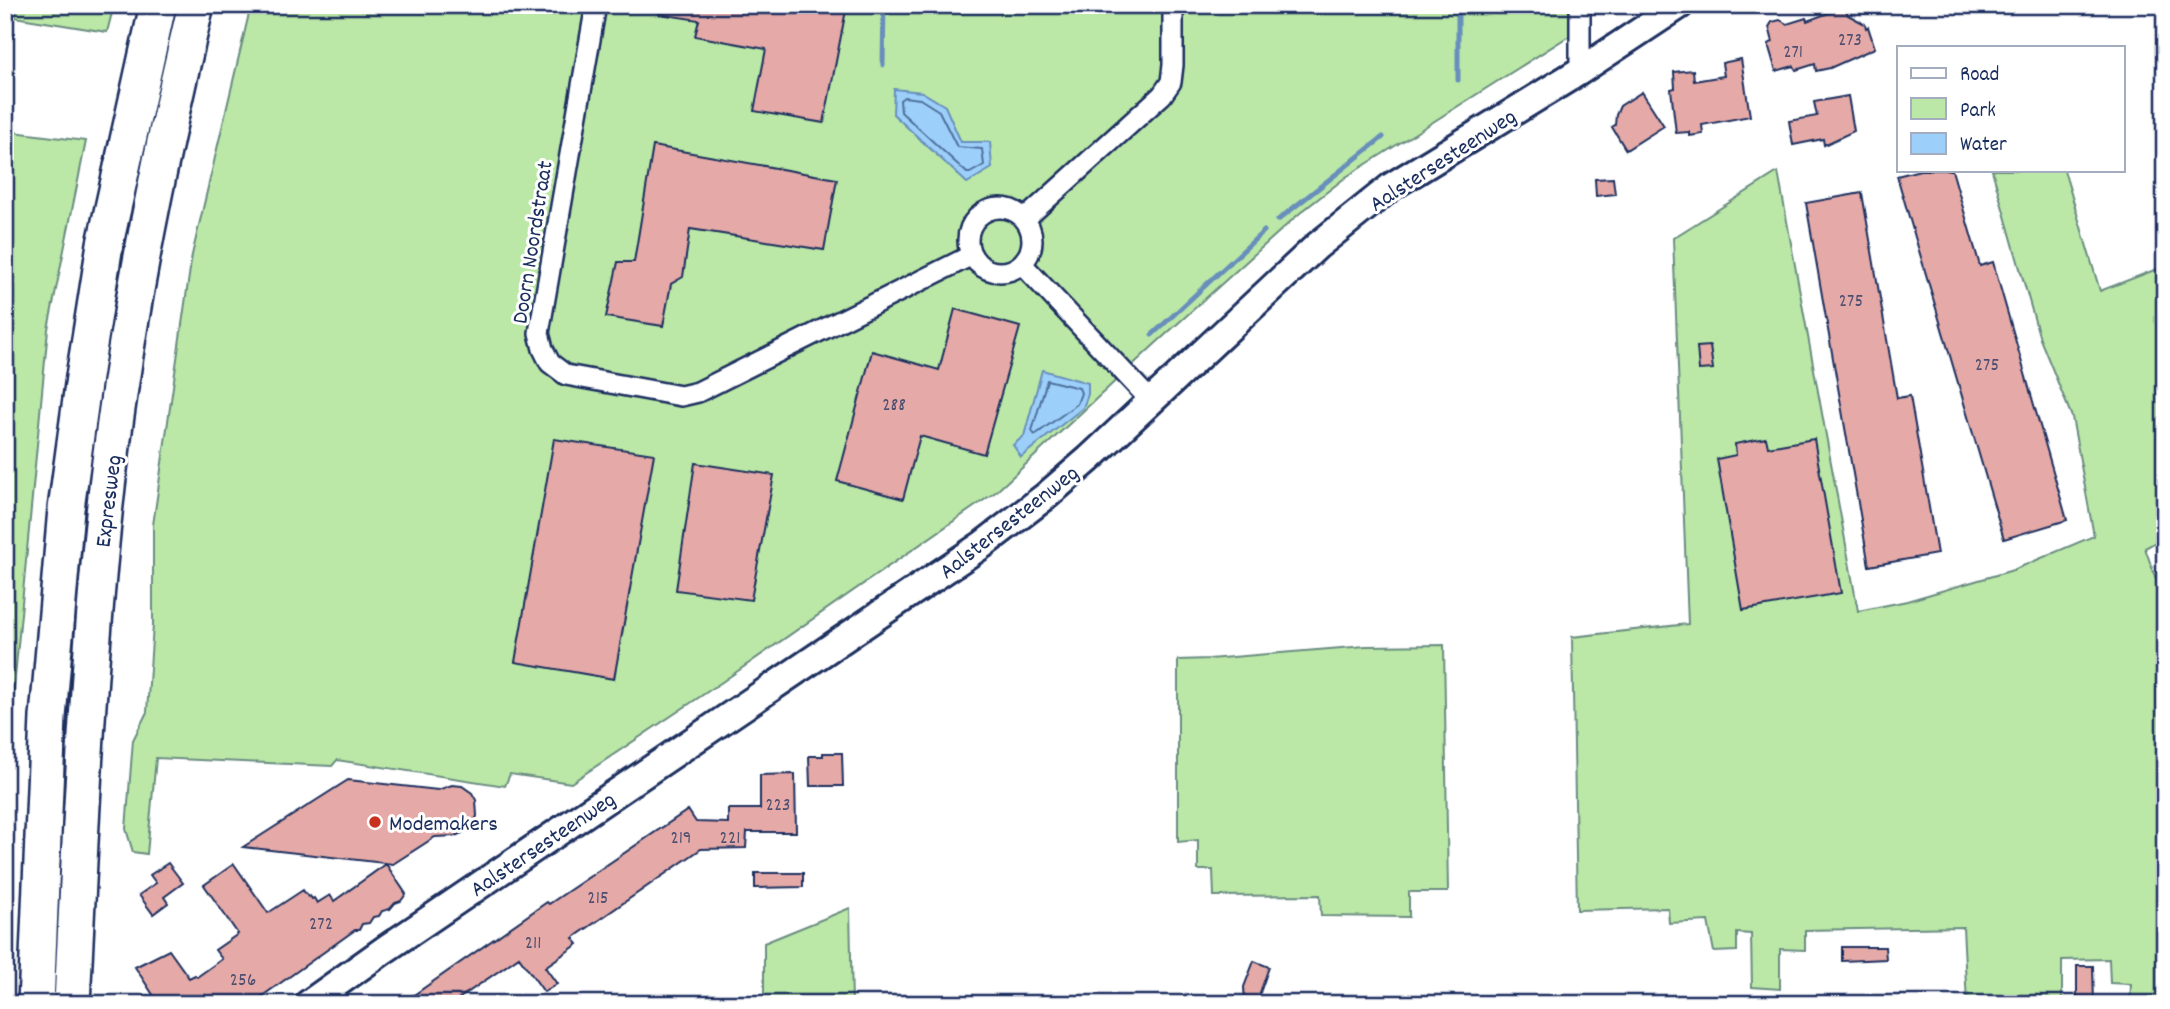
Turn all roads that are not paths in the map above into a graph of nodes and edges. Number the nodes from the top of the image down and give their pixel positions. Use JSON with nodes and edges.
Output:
{"nodes":[{"id":1,"x":158,"y":5,"type":"edge"},
{"id":2,"x":196,"y":5,"type":"edge"},
{"id":3,"x":596,"y":5,"type":"edge"},
{"id":4,"x":1172,"y":5,"type":"edge"},
{"id":5,"x":1580,"y":5,"type":"edge"},
{"id":6,"x":1680,"y":5,"type":"edge"},
{"id":7,"x":1580,"y":71,"type":"junction"},
{"id":8,"x":1025,"y":219,"type":"junction"},
{"id":9,"x":971,"y":255,"type":"junction"},
{"id":10,"x":1022,"y":264,"type":"junction"},
{"id":11,"x":1150,"y":400,"type":"junction"},
{"id":12,"x":36,"y":1004,"type":"edge"},
{"id":13,"x":72,"y":1004,"type":"edge"},
{"id":14,"x":308,"y":1004,"type":"edge"}],
"edges":[{"from":1,"to":12,"type":"highway","name":"Expresweg"},
{"from":2,"to":13,"type":"highway","name":"Expresweg"},
{"from":3,"to":9,"type":"street","name":"Doorn Noordstraat"},
{"from":4,"to":8,"type":"street"},
{"from":5,"to":7,"type":"street"},
{"from":6,"to":7,"type":"main road","name":"Aalstersesteenweg"},
{"from":7,"to":11,"type":"main road","name":"Aalstersesteenweg"},
{"from":8,"to":9,"type":"street"},
{"from":8,"to":10,"type":"street"},
{"from":9,"to":10,"type":"street"},
{"from":10,"to":11,"type":"street"},
{"from":11,"to":14,"type":"main road","name":"Aalstersesteenweg"}]}
